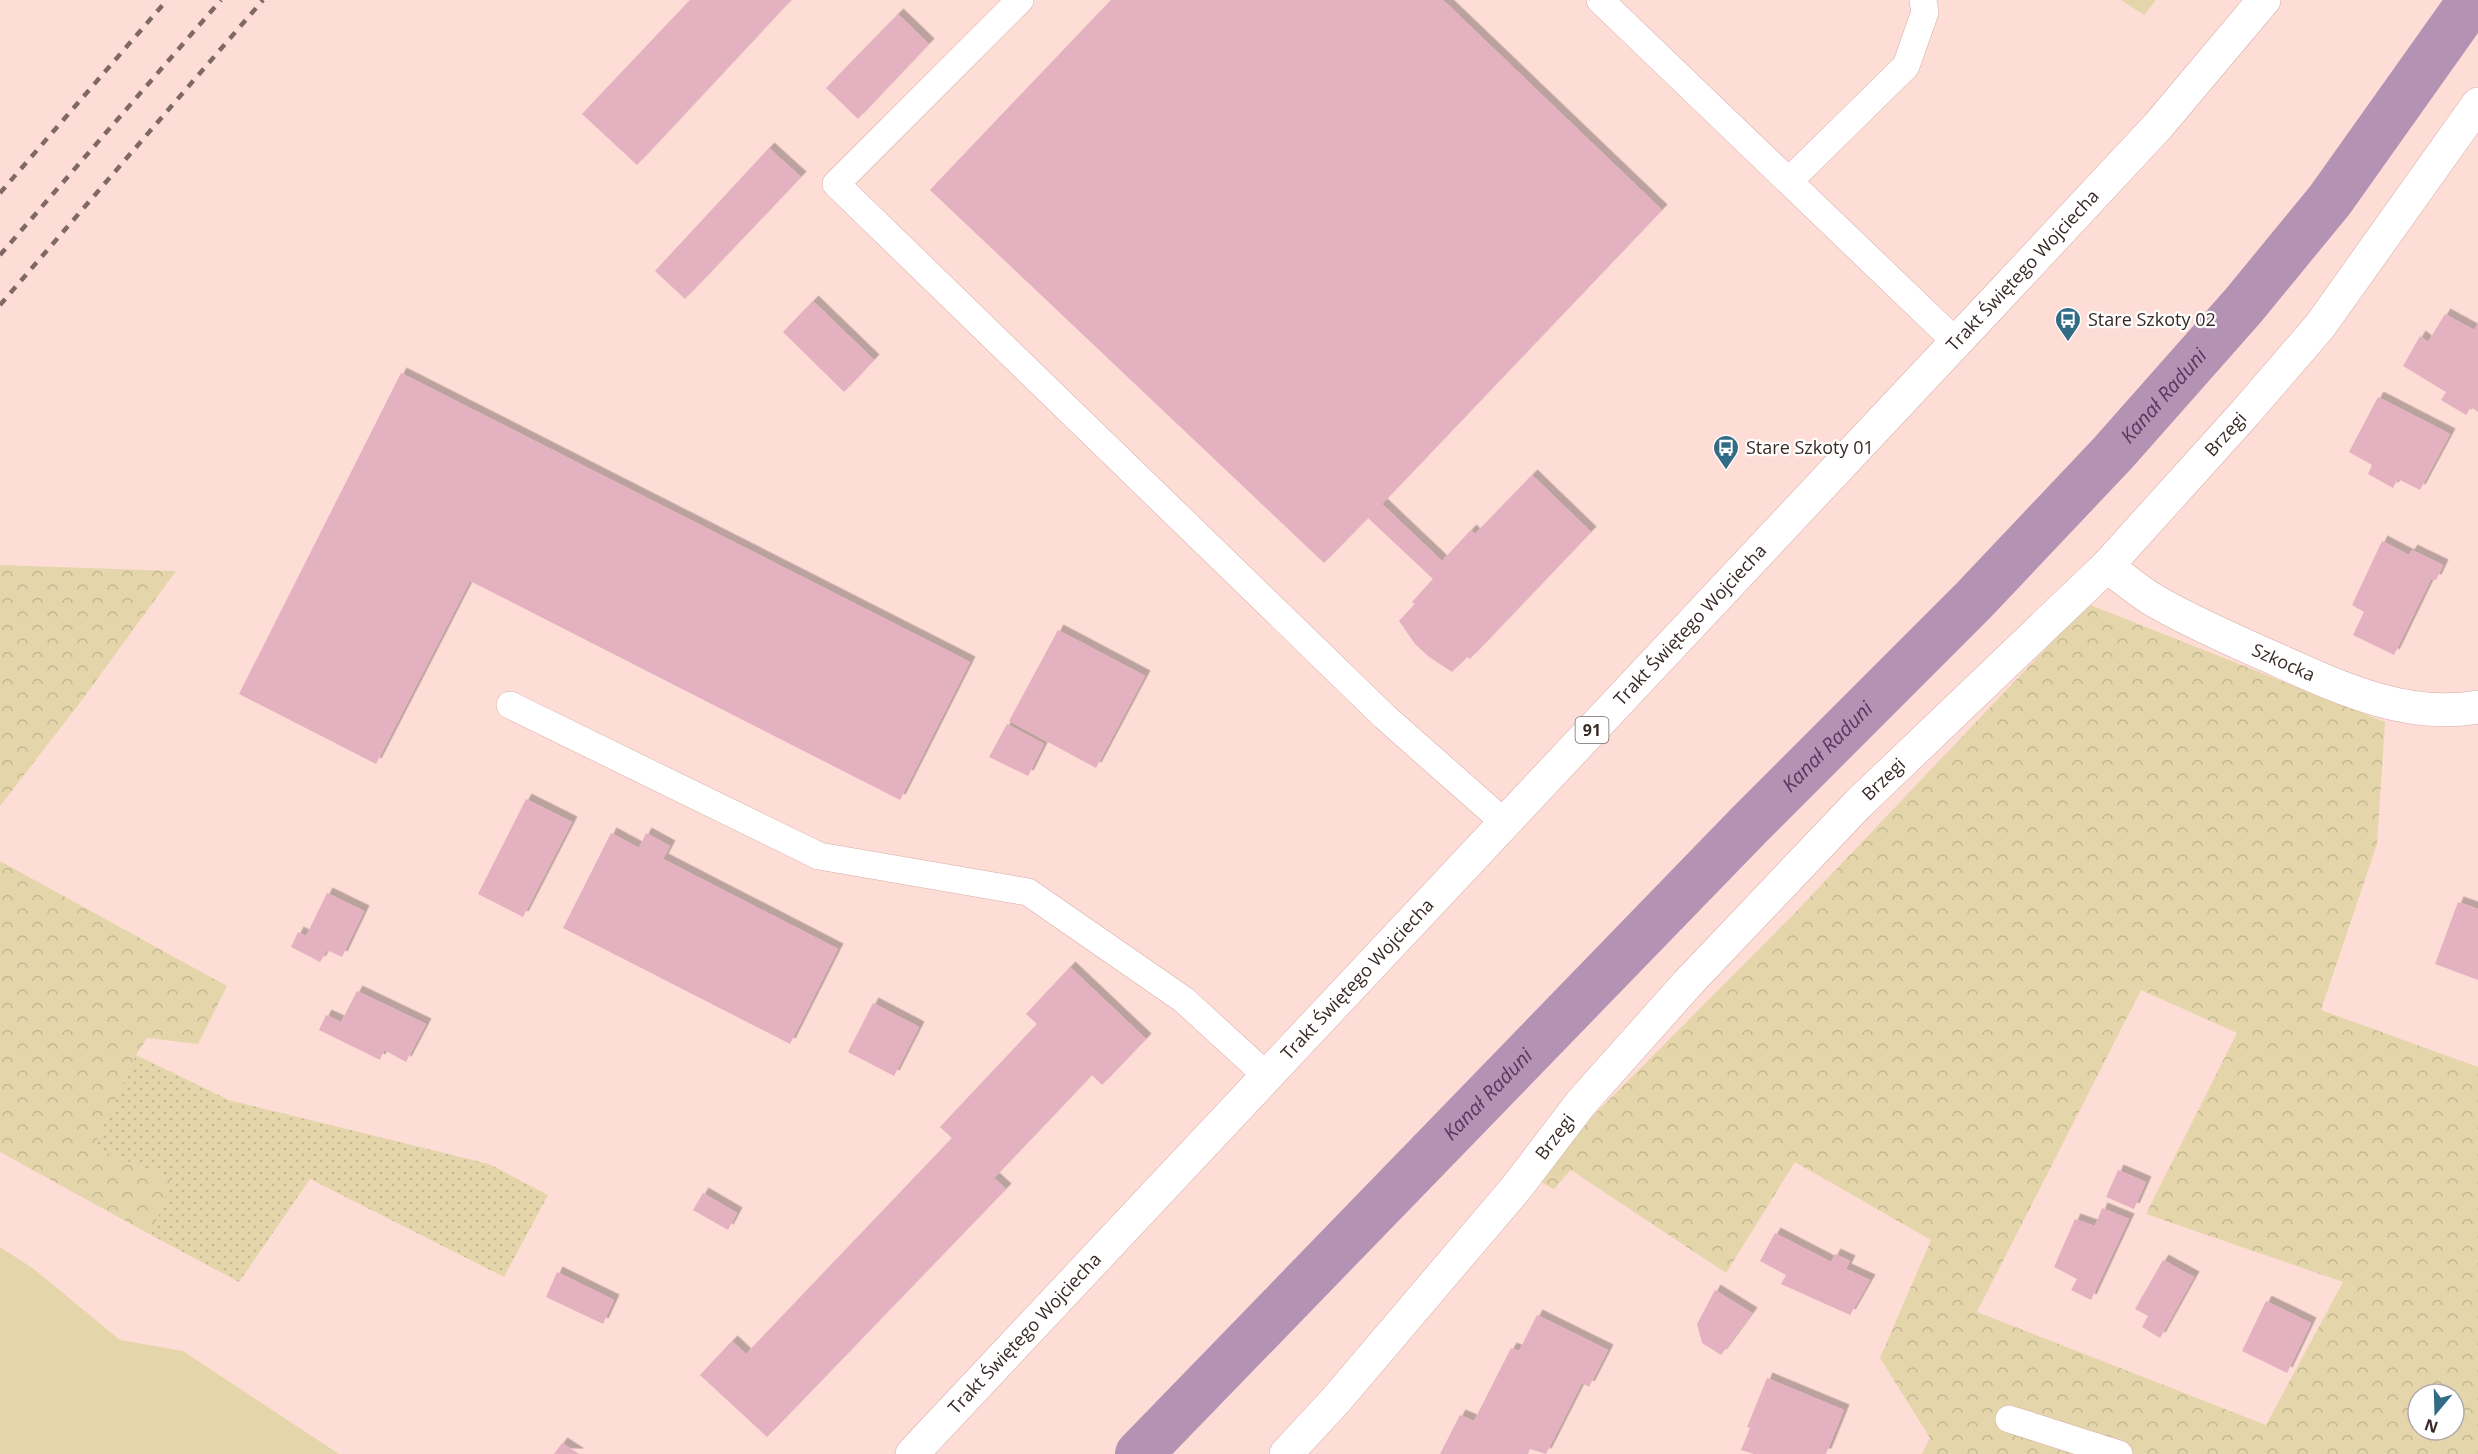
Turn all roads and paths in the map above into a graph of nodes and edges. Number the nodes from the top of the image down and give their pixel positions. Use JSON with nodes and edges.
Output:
{"nodes":[{"id":1,"x":1020,"y":0,"type":"edge"},
{"id":2,"x":1600,"y":0,"type":"edge"},
{"id":3,"x":1923,"y":0,"type":"edge"},
{"id":4,"x":2264,"y":0,"type":"edge"},
{"id":5,"x":2478,"y":104,"type":"edge"},
{"id":6,"x":1789,"y":181,"type":"junction"},
{"id":7,"x":1956,"y":342,"type":"junction"},
{"id":8,"x":2107,"y":566,"type":"junction"},
{"id":9,"x":510,"y":705,"type":"dead end"},
{"id":10,"x":2478,"y":707,"type":"edge"},
{"id":11,"x":1505,"y":823,"type":"junction"},
{"id":12,"x":1267,"y":1076,"type":"junction"},
{"id":13,"x":2009,"y":1419,"type":"dead end"},
{"id":14,"x":912,"y":1454,"type":"edge"},
{"id":15,"x":1286,"y":1454,"type":"edge"},
{"id":16,"x":2119,"y":1454,"type":"edge"}],
"edges":[{"from":1,"to":11,"type":"lane"},
{"from":2,"to":6,"type":"lane"},
{"from":3,"to":6,"type":"lane"},
{"from":4,"to":7,"type":"street","name":"Trakt Świętego Wojciecha","number":"91"},
{"from":5,"to":8,"type":"street","name":"Brzegi"},
{"from":6,"to":7,"type":"lane"},
{"from":7,"to":11,"type":"street","name":"Trakt Świętego Wojciecha","number":"91"},
{"from":8,"to":10,"type":"street","name":"Szkocka"},
{"from":8,"to":15,"type":"street","name":"Brzegi"},
{"from":9,"to":12,"type":"lane"},
{"from":11,"to":12,"type":"street","name":"Trakt Świętego Wojciecha","number":"91"},
{"from":12,"to":14,"type":"street","name":"Trakt Świętego Wojciecha","number":"91"},
{"from":13,"to":16,"type":"lane"}]}
